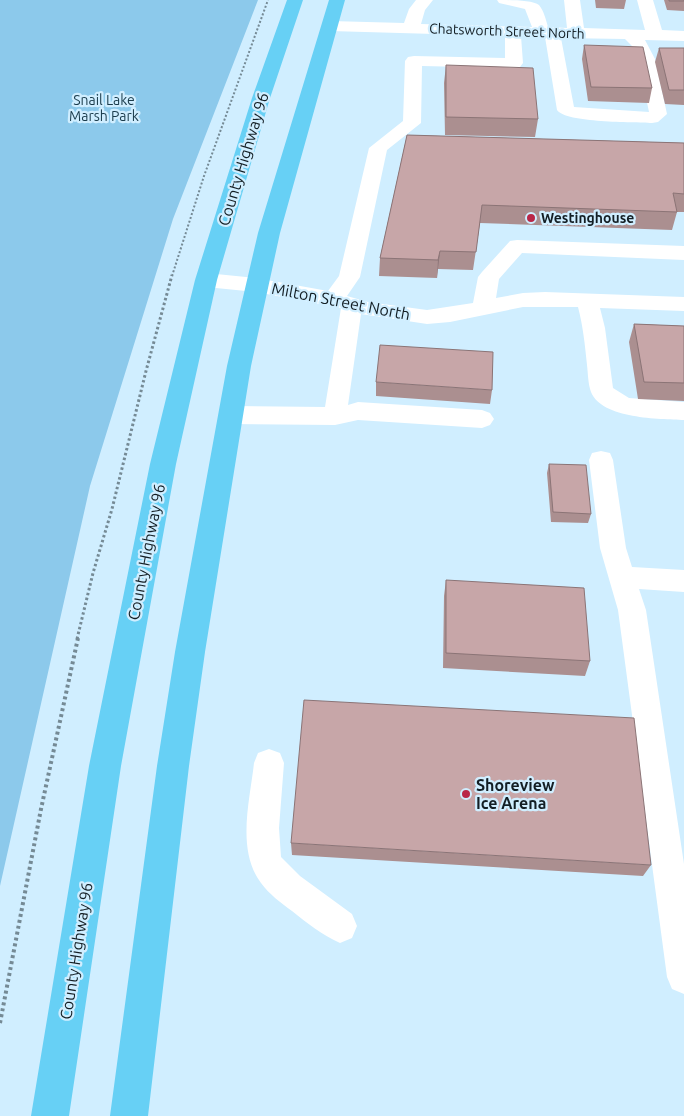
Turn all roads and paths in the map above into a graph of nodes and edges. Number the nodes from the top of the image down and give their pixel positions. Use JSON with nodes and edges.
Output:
{"nodes":[{"id":1,"x":268,"y":0,"type":"edge"},
{"id":2,"x":295,"y":0,"type":"edge"},
{"id":3,"x":337,"y":0,"type":"edge"},
{"id":4,"x":425,"y":0,"type":"edge"},
{"id":5,"x":505,"y":0,"type":"edge"},
{"id":6,"x":572,"y":0,"type":"edge"},
{"id":7,"x":645,"y":0,"type":"edge"},
{"id":8,"x":330,"y":26,"type":"junction"},
{"id":9,"x":412,"y":28,"type":"junction"},
{"id":10,"x":513,"y":31,"type":"junction"},
{"id":11,"x":547,"y":32,"type":"junction"},
{"id":12,"x":576,"y":33,"type":"junction"},
{"id":13,"x":630,"y":34,"type":"junction"},
{"id":14,"x":655,"y":35,"type":"junction"},
{"id":15,"x":684,"y":36,"type":"edge"},
{"id":16,"x":684,"y":253,"type":"edge"},
{"id":17,"x":206,"y":280,"type":"junction"},
{"id":18,"x":256,"y":285,"type":"junction"},
{"id":19,"x":587,"y":300,"type":"junction"},
{"id":20,"x":343,"y":302,"type":"junction"},
{"id":21,"x":684,"y":304,"type":"edge"},
{"id":22,"x":483,"y":308,"type":"junction"},
{"id":23,"x":684,"y":411,"type":"edge"},
{"id":24,"x":231,"y":415,"type":"junction"},
{"id":25,"x":335,"y":416,"type":"junction"},
{"id":26,"x":482,"y":418,"type":"dead end"},
{"id":27,"x":601,"y":460,"type":"dead end"},
{"id":28,"x":622,"y":577,"type":"junction"},
{"id":29,"x":684,"y":581,"type":"edge"},
{"id":30,"x":269,"y":763,"type":"dead end"},
{"id":31,"x":340,"y":926,"type":"dead end"},
{"id":32,"x":684,"y":977,"type":"edge"},
{"id":33,"x":0,"y":1023,"type":"edge"},
{"id":34,"x":50,"y":1116,"type":"edge"},
{"id":35,"x":129,"y":1116,"type":"edge"}],
"edges":[{"from":1,"to":33,"type":"path"},
{"from":2,"to":17,"type":"main road","name":"County Highway 96"},
{"from":3,"to":8,"type":"main road"},
{"from":4,"to":9,"type":"street"},
{"from":5,"to":11,"type":"street"},
{"from":6,"to":12,"type":"street"},
{"from":7,"to":14,"type":"street"},
{"from":8,"to":9,"type":"street","name":"Chatsworth Street North"},
{"from":8,"to":18,"type":"main road"},
{"from":9,"to":10,"type":"street","name":"Chatsworth Street North"},
{"from":10,"to":11,"type":"street","name":"Chatsworth Street North"},
{"from":10,"to":20,"type":"street"},
{"from":11,"to":12,"type":"street","name":"Chatsworth Street North"},
{"from":11,"to":13,"type":"street"},
{"from":12,"to":13,"type":"street","name":"Chatsworth Street North"},
{"from":13,"to":14,"type":"street","name":"Chatsworth Street North"},
{"from":14,"to":15,"type":"street","name":"Chatsworth Street North"},
{"from":16,"to":22,"type":"street"},
{"from":17,"to":18,"type":"street","name":"Milton Street North"},
{"from":17,"to":34,"type":"main road","name":"County Highway 96"},
{"from":18,"to":20,"type":"street","name":"Milton Street North"},
{"from":18,"to":24,"type":"main road"},
{"from":19,"to":21,"type":"street","name":"Milton Street North"},
{"from":19,"to":22,"type":"street","name":"Milton Street North"},
{"from":19,"to":23,"type":"street"},
{"from":20,"to":22,"type":"street","name":"Milton Street North"},
{"from":20,"to":25,"type":"street"},
{"from":24,"to":25,"type":"street"},
{"from":24,"to":35,"type":"main road"},
{"from":25,"to":26,"type":"street"},
{"from":27,"to":28,"type":"street"},
{"from":28,"to":29,"type":"street"},
{"from":28,"to":32,"type":"street"},
{"from":30,"to":31,"type":"street"}]}
